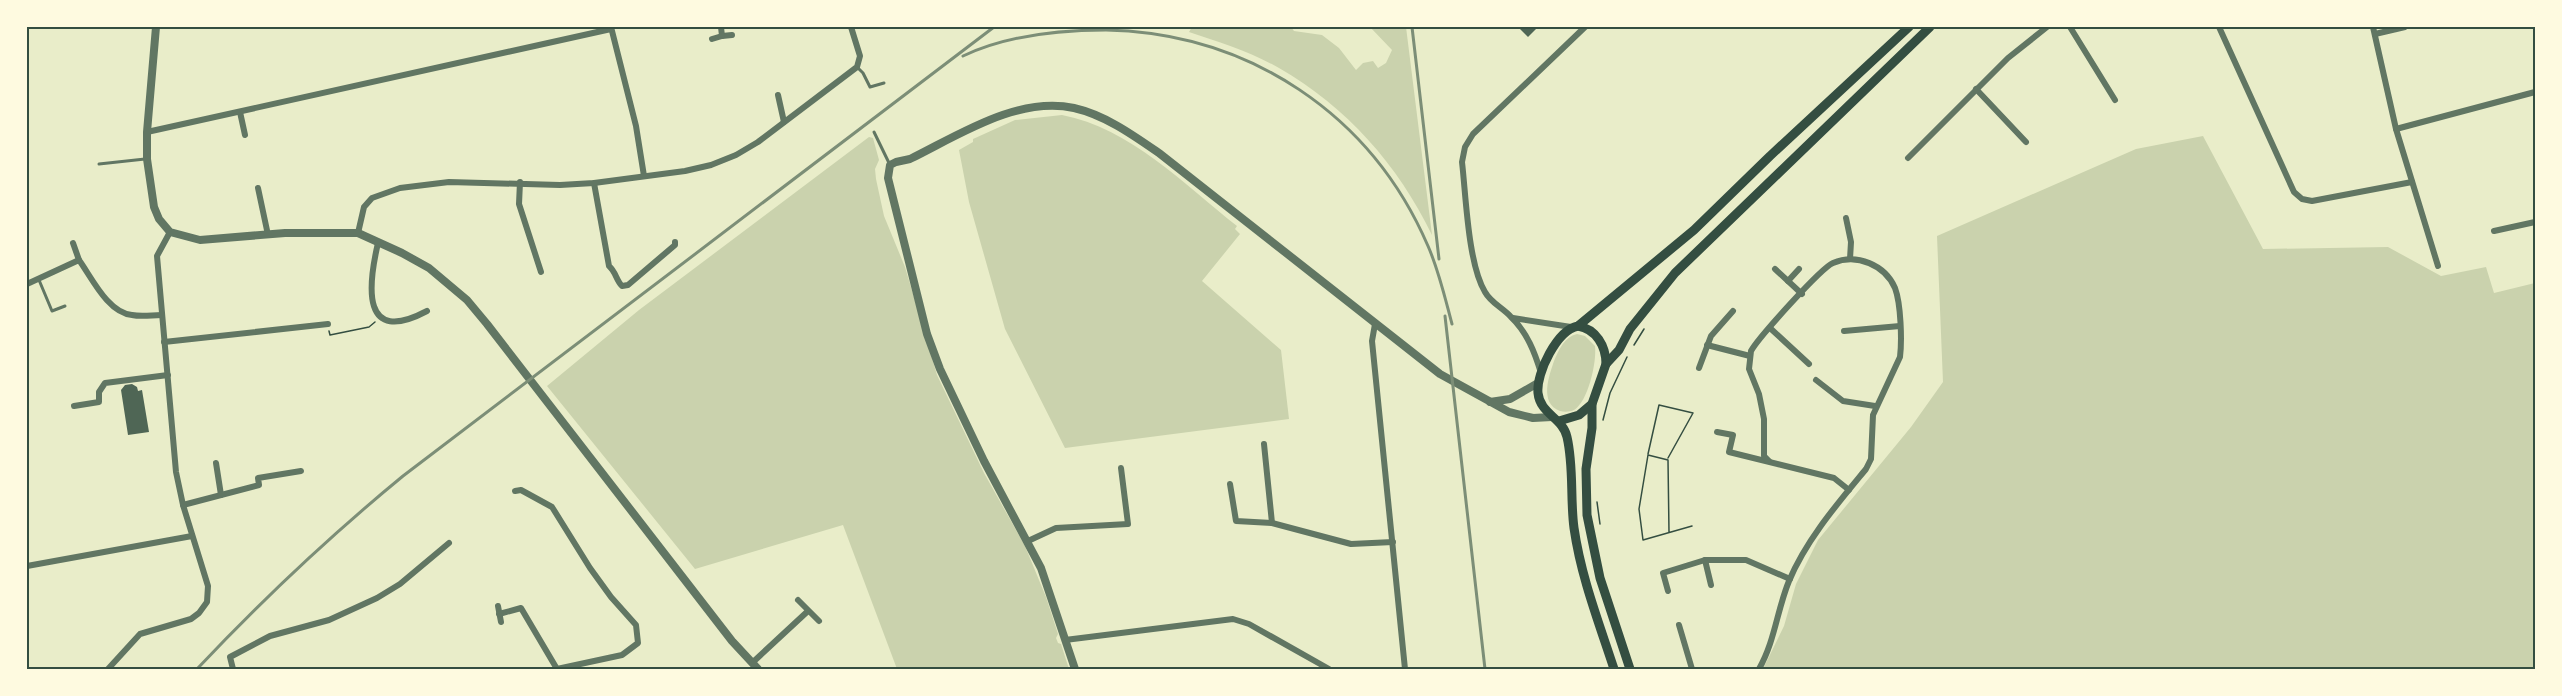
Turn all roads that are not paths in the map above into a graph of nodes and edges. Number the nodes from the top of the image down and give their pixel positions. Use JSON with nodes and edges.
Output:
{"nodes":[{"id":1,"x":156,"y":27,"type":"edge"},
{"id":2,"x":721,"y":27,"type":"edge"},
{"id":3,"x":851,"y":27,"type":"edge"},
{"id":4,"x":1585,"y":27,"type":"edge"},
{"id":5,"x":1909,"y":27,"type":"edge"},
{"id":6,"x":1930,"y":27,"type":"edge"},
{"id":7,"x":2046,"y":27,"type":"edge"},
{"id":8,"x":2070,"y":27,"type":"edge"},
{"id":9,"x":2219,"y":27,"type":"edge"},
{"id":10,"x":2405,"y":27,"type":"edge"},
{"id":11,"x":611,"y":28,"type":"edge"},
{"id":12,"x":2374,"y":31,"type":"edge"},
{"id":13,"x":732,"y":35,"type":"dead end"},
{"id":14,"x":722,"y":36,"type":"junction"},
{"id":15,"x":712,"y":39,"type":"dead end"},
{"id":16,"x":856,"y":67,"type":"junction"},
{"id":17,"x":884,"y":83,"type":"dead end"},
{"id":18,"x":1976,"y":89,"type":"junction"},
{"id":19,"x":2535,"y":92,"type":"edge"},
{"id":20,"x":777,"y":95,"type":"dead end"},
{"id":21,"x":2115,"y":100,"type":"dead end"},
{"id":22,"x":240,"y":112,"type":"junction"},
{"id":23,"x":784,"y":122,"type":"junction"},
{"id":24,"x":2396,"y":129,"type":"junction"},
{"id":25,"x":147,"y":132,"type":"junction"},
{"id":26,"x":874,"y":132,"type":"dead end"},
{"id":27,"x":245,"y":135,"type":"dead end"},
{"id":28,"x":2026,"y":142,"type":"dead end"},
{"id":29,"x":1908,"y":158,"type":"dead end"},
{"id":30,"x":147,"y":159,"type":"junction"},
{"id":31,"x":99,"y":164,"type":"dead end"},
{"id":32,"x":890,"y":165,"type":"junction"},
{"id":33,"x":644,"y":176,"type":"junction"},
{"id":34,"x":520,"y":182,"type":"junction"},
{"id":35,"x":2412,"y":182,"type":"junction"},
{"id":36,"x":594,"y":183,"type":"junction"},
{"id":37,"x":258,"y":188,"type":"dead end"},
{"id":38,"x":1846,"y":218,"type":"dead end"},
{"id":39,"x":2535,"y":222,"type":"edge"},
{"id":40,"x":2494,"y":231,"type":"dead end"},
{"id":41,"x":170,"y":232,"type":"junction"},
{"id":42,"x":358,"y":233,"type":"junction"},
{"id":43,"x":268,"y":235,"type":"junction"},
{"id":44,"x":675,"y":242,"type":"dead end"},
{"id":45,"x":73,"y":243,"type":"dead end"},
{"id":46,"x":378,"y":243,"type":"junction"},
{"id":47,"x":1850,"y":259,"type":"junction"},
{"id":48,"x":79,"y":260,"type":"junction"},
{"id":49,"x":2438,"y":266,"type":"dead end"},
{"id":50,"x":1775,"y":269,"type":"dead end"},
{"id":51,"x":1798,"y":269,"type":"dead end"},
{"id":52,"x":541,"y":272,"type":"dead end"},
{"id":53,"x":38,"y":279,"type":"junction"},
{"id":54,"x":1788,"y":281,"type":"junction"},
{"id":55,"x":27,"y":284,"type":"edge"},
{"id":56,"x":1802,"y":294,"type":"junction"},
{"id":57,"x":65,"y":306,"type":"dead end"},
{"id":58,"x":427,"y":311,"type":"dead end"},
{"id":59,"x":1733,"y":311,"type":"dead end"},
{"id":60,"x":162,"y":315,"type":"junction"},
{"id":61,"x":1513,"y":318,"type":"junction"},
{"id":62,"x":328,"y":324,"type":"road end"},
{"id":63,"x":1375,"y":324,"type":"junction"},
{"id":64,"x":1900,"y":326,"type":"junction"},
{"id":65,"x":1575,"y":327,"type":"junction"},
{"id":66,"x":1770,"y":328,"type":"junction"},
{"id":67,"x":1844,"y":332,"type":"dead end"},
{"id":68,"x":164,"y":342,"type":"junction"},
{"id":69,"x":1707,"y":345,"type":"junction"},
{"id":70,"x":1750,"y":356,"type":"junction"},
{"id":71,"x":1606,"y":364,"type":"junction"},
{"id":72,"x":1809,"y":364,"type":"dead end"},
{"id":73,"x":1699,"y":368,"type":"dead end"},
{"id":74,"x":168,"y":375,"type":"junction"},
{"id":75,"x":1540,"y":378,"type":"junction"},
{"id":76,"x":1816,"y":380,"type":"dead end"},
{"id":77,"x":1490,"y":402,"type":"junction"},
{"id":78,"x":1592,"y":404,"type":"junction"},
{"id":79,"x":74,"y":406,"type":"dead end"},
{"id":80,"x":1875,"y":406,"type":"junction"},
{"id":81,"x":1555,"y":419,"type":"junction"},
{"id":82,"x":1717,"y":432,"type":"dead end"},
{"id":83,"x":1264,"y":444,"type":"dead end"},
{"id":84,"x":1769,"y":461,"type":"junction"},
{"id":85,"x":216,"y":462,"type":"dead end"},
{"id":86,"x":1121,"y":468,"type":"dead end"},
{"id":87,"x":301,"y":471,"type":"dead end"},
{"id":88,"x":1230,"y":484,"type":"dead end"},
{"id":89,"x":1849,"y":490,"type":"junction"},
{"id":90,"x":515,"y":491,"type":"dead end"},
{"id":91,"x":220,"y":495,"type":"junction"},
{"id":92,"x":183,"y":505,"type":"junction"},
{"id":93,"x":1272,"y":523,"type":"junction"},
{"id":94,"x":192,"y":536,"type":"junction"},
{"id":95,"x":1028,"y":540,"type":"junction"},
{"id":96,"x":1393,"y":542,"type":"junction"},
{"id":97,"x":449,"y":543,"type":"dead end"},
{"id":98,"x":1705,"y":560,"type":"junction"},
{"id":99,"x":27,"y":566,"type":"edge"},
{"id":100,"x":1790,"y":579,"type":"junction"},
{"id":101,"x":1711,"y":585,"type":"dead end"},
{"id":102,"x":1668,"y":591,"type":"dead end"},
{"id":103,"x":798,"y":600,"type":"dead end"},
{"id":104,"x":498,"y":606,"type":"dead end"},
{"id":105,"x":808,"y":610,"type":"junction"},
{"id":106,"x":499,"y":614,"type":"junction"},
{"id":107,"x":819,"y":621,"type":"dead end"},
{"id":108,"x":501,"y":622,"type":"dead end"},
{"id":109,"x":1679,"y":625,"type":"dead end"},
{"id":110,"x":1065,"y":640,"type":"junction"},
{"id":111,"x":755,"y":666,"type":"edge"},
{"id":112,"x":108,"y":669,"type":"edge"},
{"id":113,"x":233,"y":669,"type":"edge"},
{"id":114,"x":557,"y":669,"type":"edge"},
{"id":115,"x":1075,"y":669,"type":"edge"},
{"id":116,"x":1329,"y":669,"type":"edge"},
{"id":117,"x":1405,"y":669,"type":"edge"},
{"id":118,"x":1614,"y":669,"type":"edge"},
{"id":119,"x":1630,"y":669,"type":"edge"},
{"id":120,"x":1692,"y":669,"type":"edge"},
{"id":121,"x":1759,"y":669,"type":"edge"}],
"edges":[{"from":1,"to":25,"type":"street"},
{"from":2,"to":14,"type":"street"},
{"from":3,"to":16,"type":"street"},
{"from":4,"to":61,"type":"street"},
{"from":5,"to":65,"type":"main road"},
{"from":6,"to":71,"type":"main road"},
{"from":7,"to":18,"type":"street"},
{"from":8,"to":21,"type":"street"},
{"from":9,"to":35,"type":"street"},
{"from":10,"to":12,"type":"street"},
{"from":11,"to":22,"type":"street"},
{"from":11,"to":33,"type":"street"},
{"from":12,"to":24,"type":"street"},
{"from":13,"to":14,"type":"street"},
{"from":14,"to":15,"type":"street"},
{"from":16,"to":17,"type":"lane"},
{"from":16,"to":23,"type":"street"},
{"from":18,"to":28,"type":"street"},
{"from":18,"to":29,"type":"street"},
{"from":19,"to":24,"type":"street"},
{"from":20,"to":23,"type":"street"},
{"from":22,"to":25,"type":"street"},
{"from":22,"to":27,"type":"street"},
{"from":23,"to":33,"type":"street"},
{"from":24,"to":35,"type":"street"},
{"from":25,"to":30,"type":"street"},
{"from":26,"to":32,"type":"lane"},
{"from":30,"to":31,"type":"lane"},
{"from":30,"to":41,"type":"street"},
{"from":32,"to":63,"type":"street"},
{"from":32,"to":95,"type":"street"},
{"from":33,"to":36,"type":"street"},
{"from":34,"to":36,"type":"street"},
{"from":34,"to":42,"type":"street"},
{"from":34,"to":52,"type":"street"},
{"from":35,"to":49,"type":"street"},
{"from":36,"to":44,"type":"street"},
{"from":37,"to":43,"type":"street"},
{"from":38,"to":47,"type":"street"},
{"from":39,"to":40,"type":"street"},
{"from":41,"to":43,"type":"street"},
{"from":41,"to":60,"type":"street"},
{"from":42,"to":43,"type":"street"},
{"from":42,"to":46,"type":"street"},
{"from":45,"to":48,"type":"street"},
{"from":46,"to":58,"type":"street"},
{"from":46,"to":111,"type":"street"},
{"from":47,"to":56,"type":"street"},
{"from":47,"to":64,"type":"street"},
{"from":48,"to":53,"type":"street"},
{"from":48,"to":60,"type":"street"},
{"from":50,"to":54,"type":"street"},
{"from":51,"to":54,"type":"street"},
{"from":53,"to":55,"type":"street"},
{"from":53,"to":57,"type":"lane"},
{"from":54,"to":56,"type":"street"},
{"from":56,"to":66,"type":"street"},
{"from":59,"to":69,"type":"street"},
{"from":60,"to":68,"type":"street"},
{"from":61,"to":65,"type":"street"},
{"from":61,"to":75,"type":"street"},
{"from":62,"to":68,"type":"street"},
{"from":63,"to":77,"type":"street"},
{"from":63,"to":96,"type":"street"},
{"from":64,"to":67,"type":"street"},
{"from":64,"to":80,"type":"street"},
{"from":65,"to":71,"type":"main road"},
{"from":65,"to":75,"type":"main road"},
{"from":66,"to":70,"type":"street"},
{"from":66,"to":72,"type":"street"},
{"from":68,"to":74,"type":"street"},
{"from":69,"to":70,"type":"street"},
{"from":69,"to":73,"type":"street"},
{"from":70,"to":84,"type":"street"},
{"from":71,"to":78,"type":"main road"},
{"from":74,"to":79,"type":"street"},
{"from":74,"to":92,"type":"street"},
{"from":75,"to":77,"type":"street"},
{"from":75,"to":81,"type":"main road"},
{"from":76,"to":80,"type":"street"},
{"from":77,"to":81,"type":"street"},
{"from":78,"to":81,"type":"main road"},
{"from":78,"to":119,"type":"main road"},
{"from":80,"to":89,"type":"street"},
{"from":81,"to":118,"type":"main road"},
{"from":82,"to":84,"type":"street"},
{"from":83,"to":93,"type":"street"},
{"from":84,"to":89,"type":"street"},
{"from":85,"to":91,"type":"street"},
{"from":86,"to":95,"type":"street"},
{"from":87,"to":91,"type":"street"},
{"from":88,"to":93,"type":"street"},
{"from":89,"to":100,"type":"street"},
{"from":90,"to":114,"type":"street"},
{"from":91,"to":92,"type":"street"},
{"from":92,"to":94,"type":"street"},
{"from":93,"to":96,"type":"street"},
{"from":94,"to":99,"type":"street"},
{"from":94,"to":112,"type":"street"},
{"from":95,"to":110,"type":"street"},
{"from":96,"to":117,"type":"street"},
{"from":97,"to":113,"type":"street"},
{"from":98,"to":100,"type":"street"},
{"from":98,"to":101,"type":"street"},
{"from":98,"to":102,"type":"street"},
{"from":100,"to":121,"type":"street"},
{"from":103,"to":105,"type":"street"},
{"from":104,"to":106,"type":"street"},
{"from":105,"to":107,"type":"street"},
{"from":105,"to":111,"type":"street"},
{"from":106,"to":108,"type":"street"},
{"from":106,"to":114,"type":"street"},
{"from":109,"to":120,"type":"street"},
{"from":110,"to":115,"type":"street"},
{"from":110,"to":116,"type":"street"}]}
